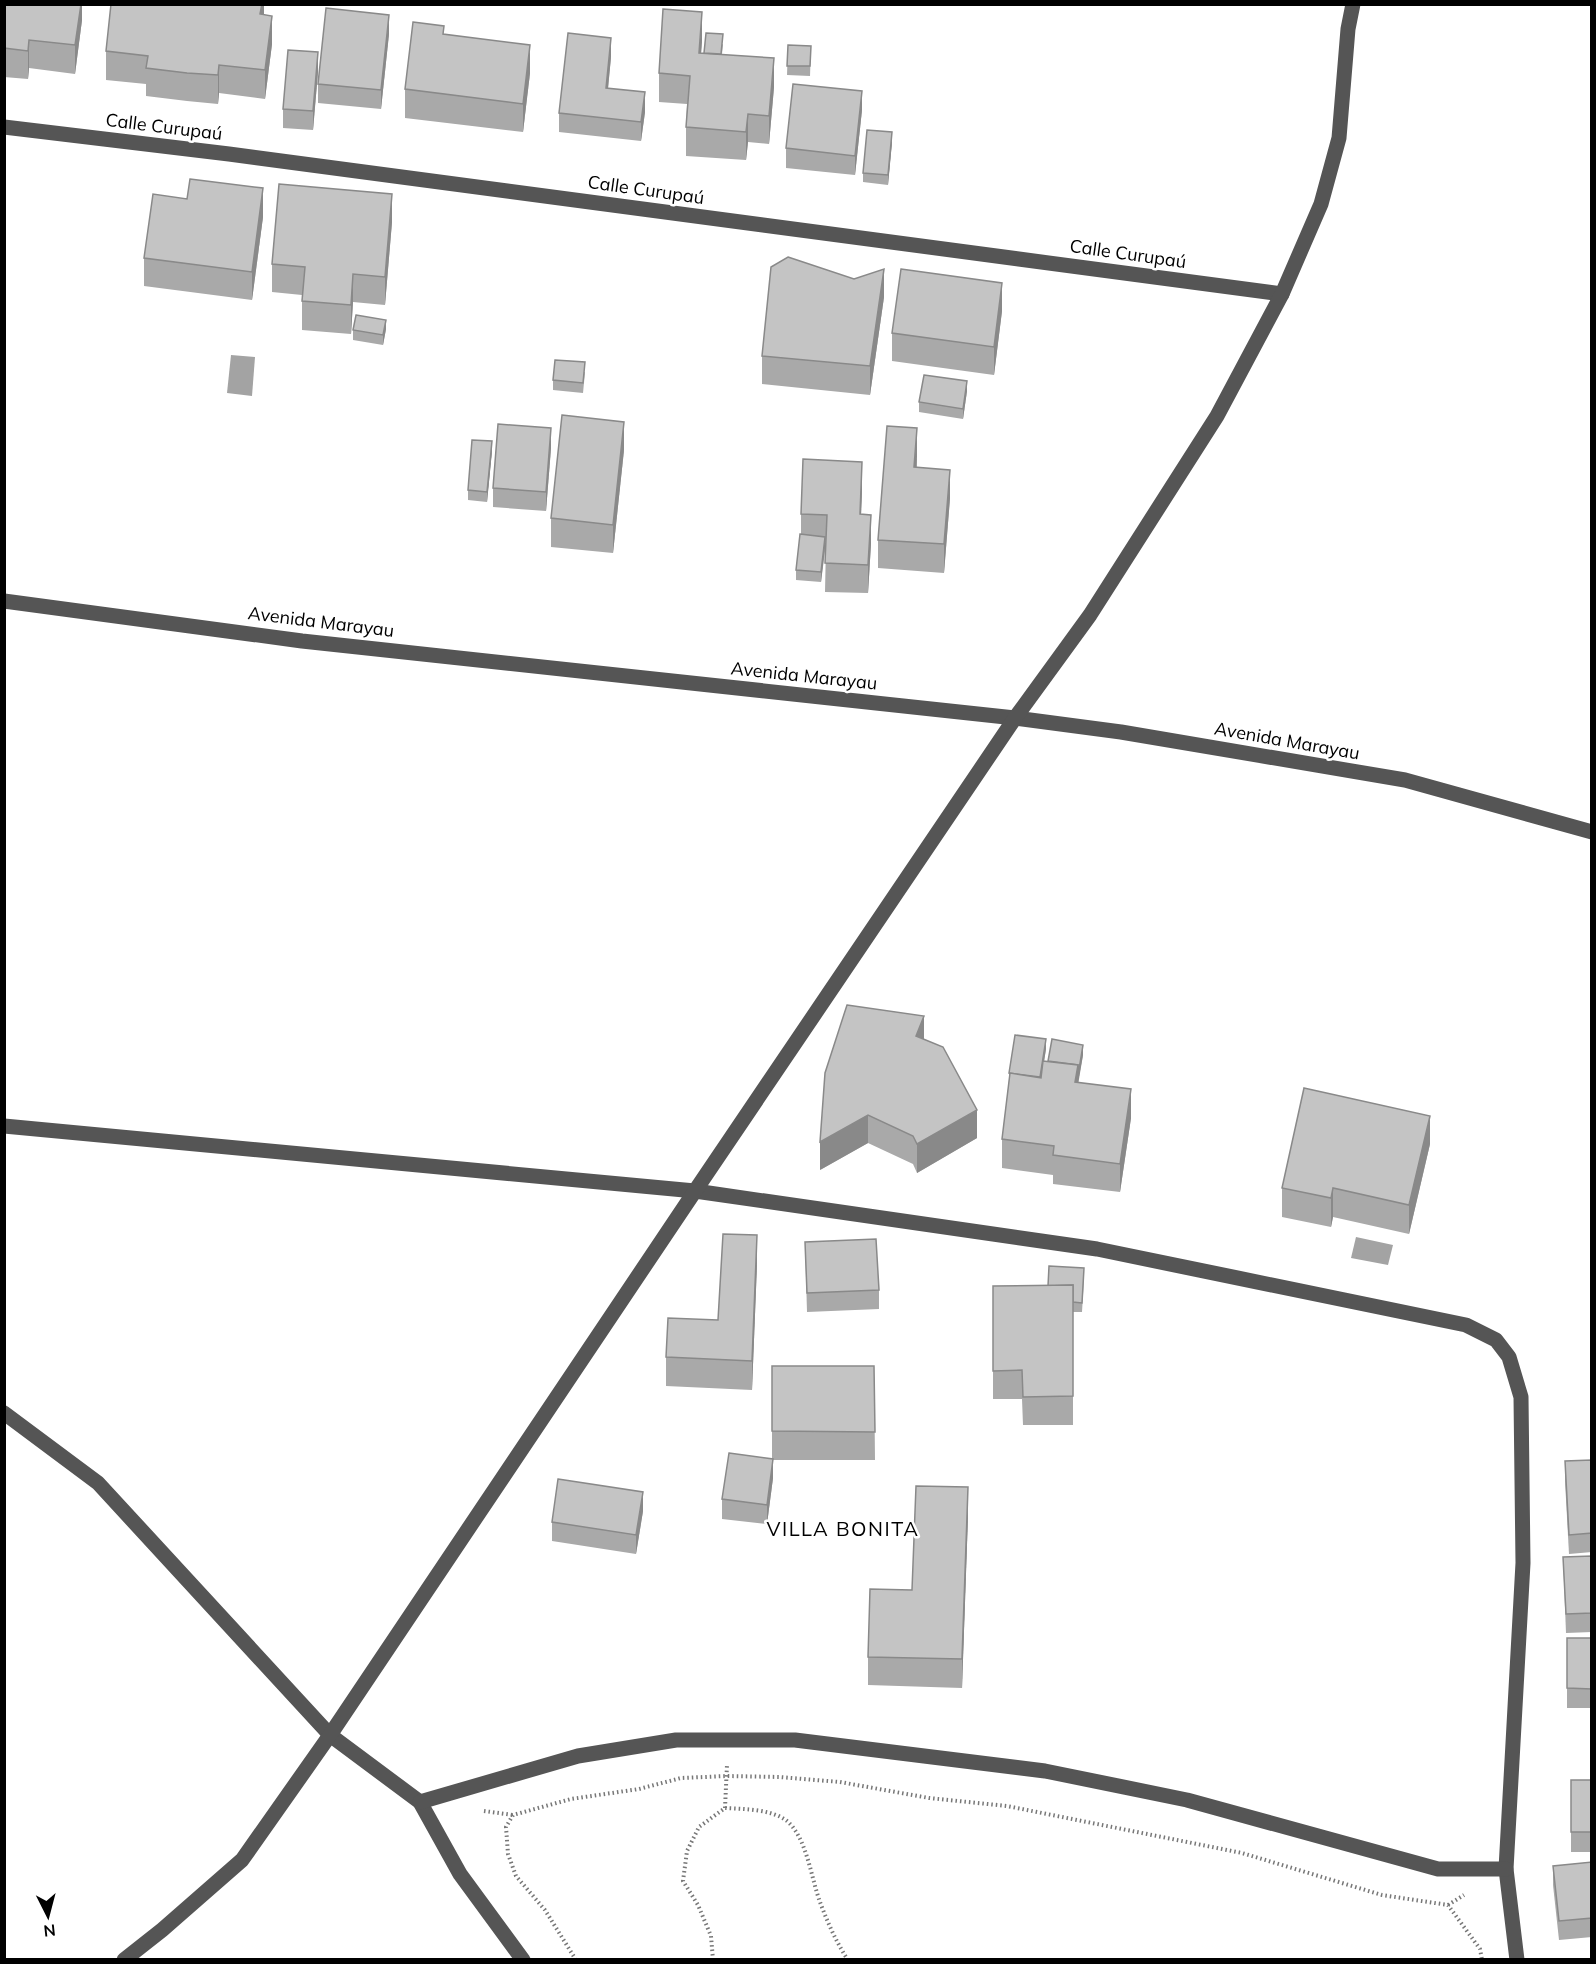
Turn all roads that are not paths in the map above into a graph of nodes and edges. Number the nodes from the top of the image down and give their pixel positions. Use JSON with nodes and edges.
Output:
{"nodes":[{"id":1,"x":1353,"y":4,"type":"edge"},
{"id":2,"x":4,"y":127,"type":"edge"},
{"id":3,"x":1282,"y":294,"type":"junction"},
{"id":4,"x":4,"y":601,"type":"edge"},
{"id":5,"x":1016,"y":718,"type":"junction"},
{"id":6,"x":1592,"y":832,"type":"edge"},
{"id":7,"x":4,"y":1126,"type":"edge"},
{"id":8,"x":695,"y":1191,"type":"junction"},
{"id":9,"x":4,"y":1413,"type":"edge"},
{"id":10,"x":330,"y":1735,"type":"junction"},
{"id":11,"x":420,"y":1802,"type":"junction"},
{"id":12,"x":1506,"y":1869,"type":"junction"},
{"id":13,"x":124,"y":1959,"type":"edge"},
{"id":14,"x":523,"y":1959,"type":"edge"},
{"id":15,"x":1517,"y":1959,"type":"edge"}],
"edges":[{"from":1,"to":3,"type":"street"},
{"from":2,"to":3,"type":"street","name":"Calle Curupaú"},
{"from":3,"to":5,"type":"street"},
{"from":4,"to":5,"type":"street","name":"Avenida Marayau"},
{"from":5,"to":6,"type":"street","name":"Avenida Marayau"},
{"from":5,"to":8,"type":"street"},
{"from":7,"to":8,"type":"street"},
{"from":8,"to":10,"type":"street"},
{"from":8,"to":12,"type":"street"},
{"from":9,"to":10,"type":"street"},
{"from":10,"to":11,"type":"street"},
{"from":10,"to":13,"type":"street"},
{"from":11,"to":12,"type":"street"},
{"from":11,"to":14,"type":"street"},
{"from":12,"to":15,"type":"street"}]}
